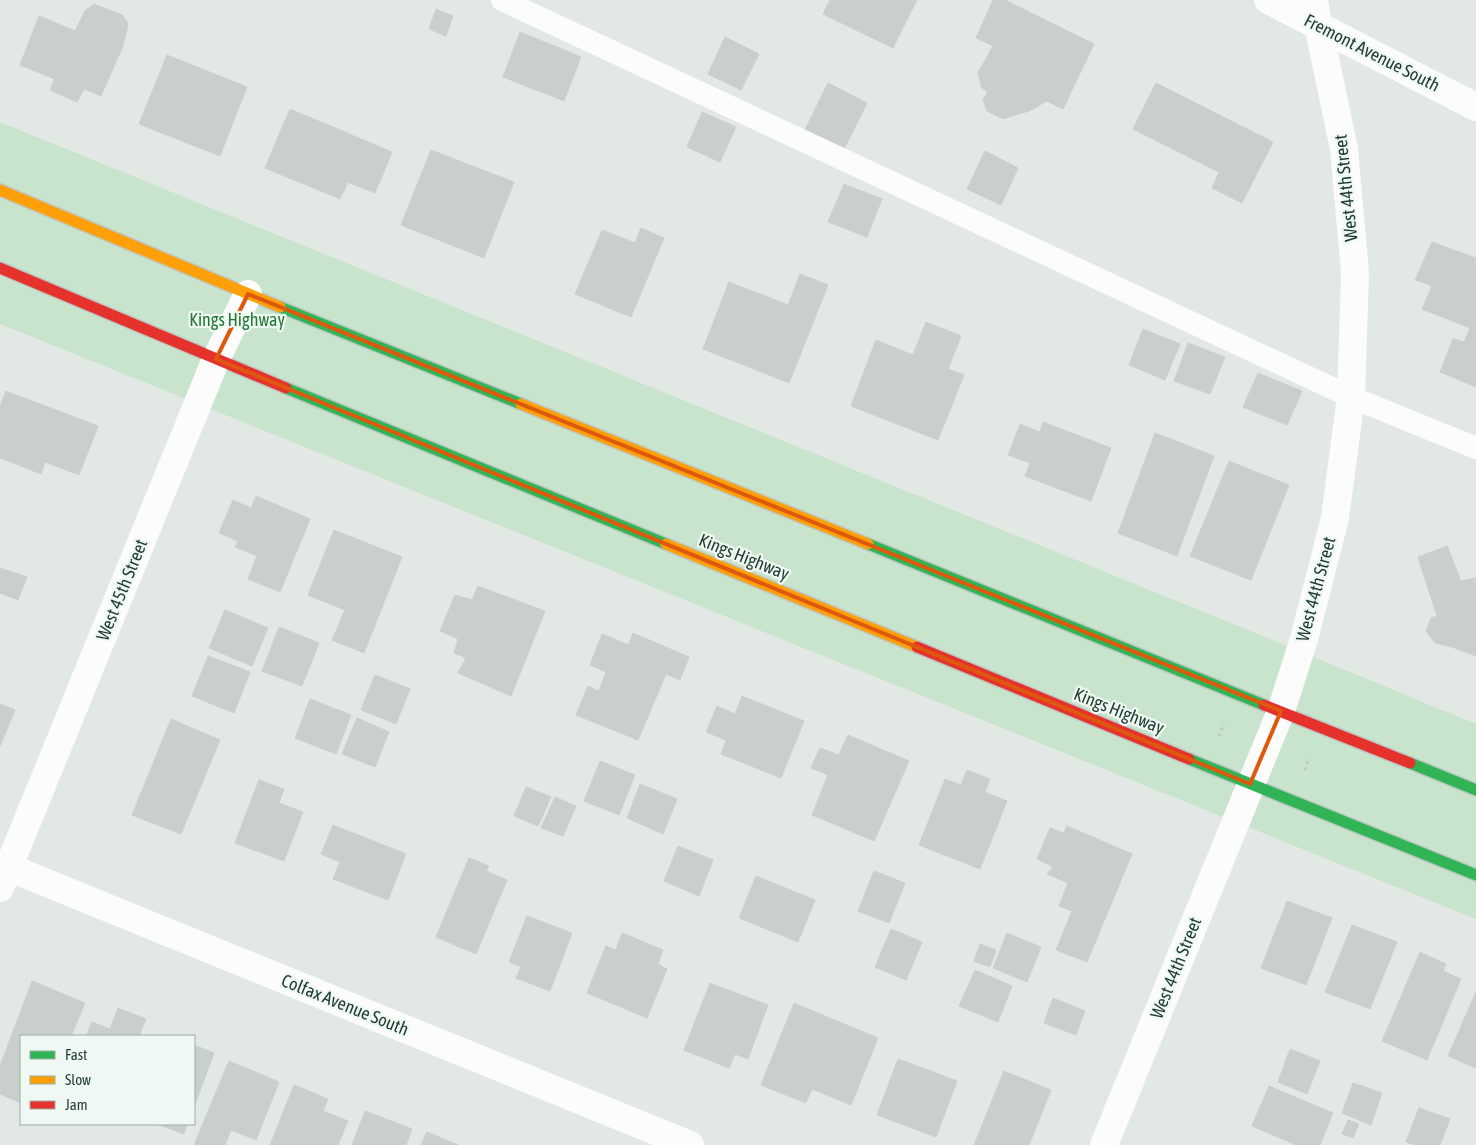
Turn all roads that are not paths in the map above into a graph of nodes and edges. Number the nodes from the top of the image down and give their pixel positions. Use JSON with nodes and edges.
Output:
{"nodes":[{"id":1,"x":502,"y":0,"type":"edge"},
{"id":2,"x":1268,"y":0,"type":"edge"},
{"id":3,"x":1316,"y":13,"type":"edge"},
{"id":4,"x":1476,"y":107,"type":"edge"},
{"id":5,"x":0,"y":190,"type":"edge"},
{"id":6,"x":0,"y":268,"type":"edge"},
{"id":7,"x":248,"y":294,"type":"junction"},
{"id":8,"x":216,"y":358,"type":"junction"},
{"id":9,"x":1351,"y":397,"type":"junction"},
{"id":10,"x":1476,"y":448,"type":"edge"},
{"id":11,"x":1281,"y":711,"type":"junction"},
{"id":12,"x":1250,"y":784,"type":"junction"},
{"id":13,"x":1476,"y":790,"type":"edge"},
{"id":14,"x":3,"y":874,"type":"edge"},
{"id":15,"x":1476,"y":874,"type":"edge"},
{"id":16,"x":690,"y":1145,"type":"edge"},
{"id":17,"x":1104,"y":1145,"type":"edge"}],
"edges":[{"from":1,"to":9,"type":"lane"},
{"from":2,"to":3,"type":"street","name":"Fremont Avenue South"},
{"from":3,"to":4,"type":"street","name":"Fremont Avenue South"},
{"from":3,"to":9,"type":"street","name":"West 44th Street"},
{"from":5,"to":7,"type":"street"},
{"from":6,"to":8,"type":"street","name":"Kings Highway"},
{"from":7,"to":8,"type":"street","name":"West 45th Street"},
{"from":7,"to":11,"type":"street"},
{"from":8,"to":12,"type":"street","name":"Kings Highway"},
{"from":8,"to":14,"type":"street","name":"West 45th Street"},
{"from":9,"to":10,"type":"lane"},
{"from":9,"to":11,"type":"street","name":"West 44th Street"},
{"from":11,"to":12,"type":"street","name":"West 44th Street"},
{"from":11,"to":13,"type":"street"},
{"from":12,"to":15,"type":"street","name":"Kings Highway"},
{"from":12,"to":17,"type":"street","name":"West 44th Street"},
{"from":14,"to":16,"type":"street","name":"Colfax Avenue South"}]}
